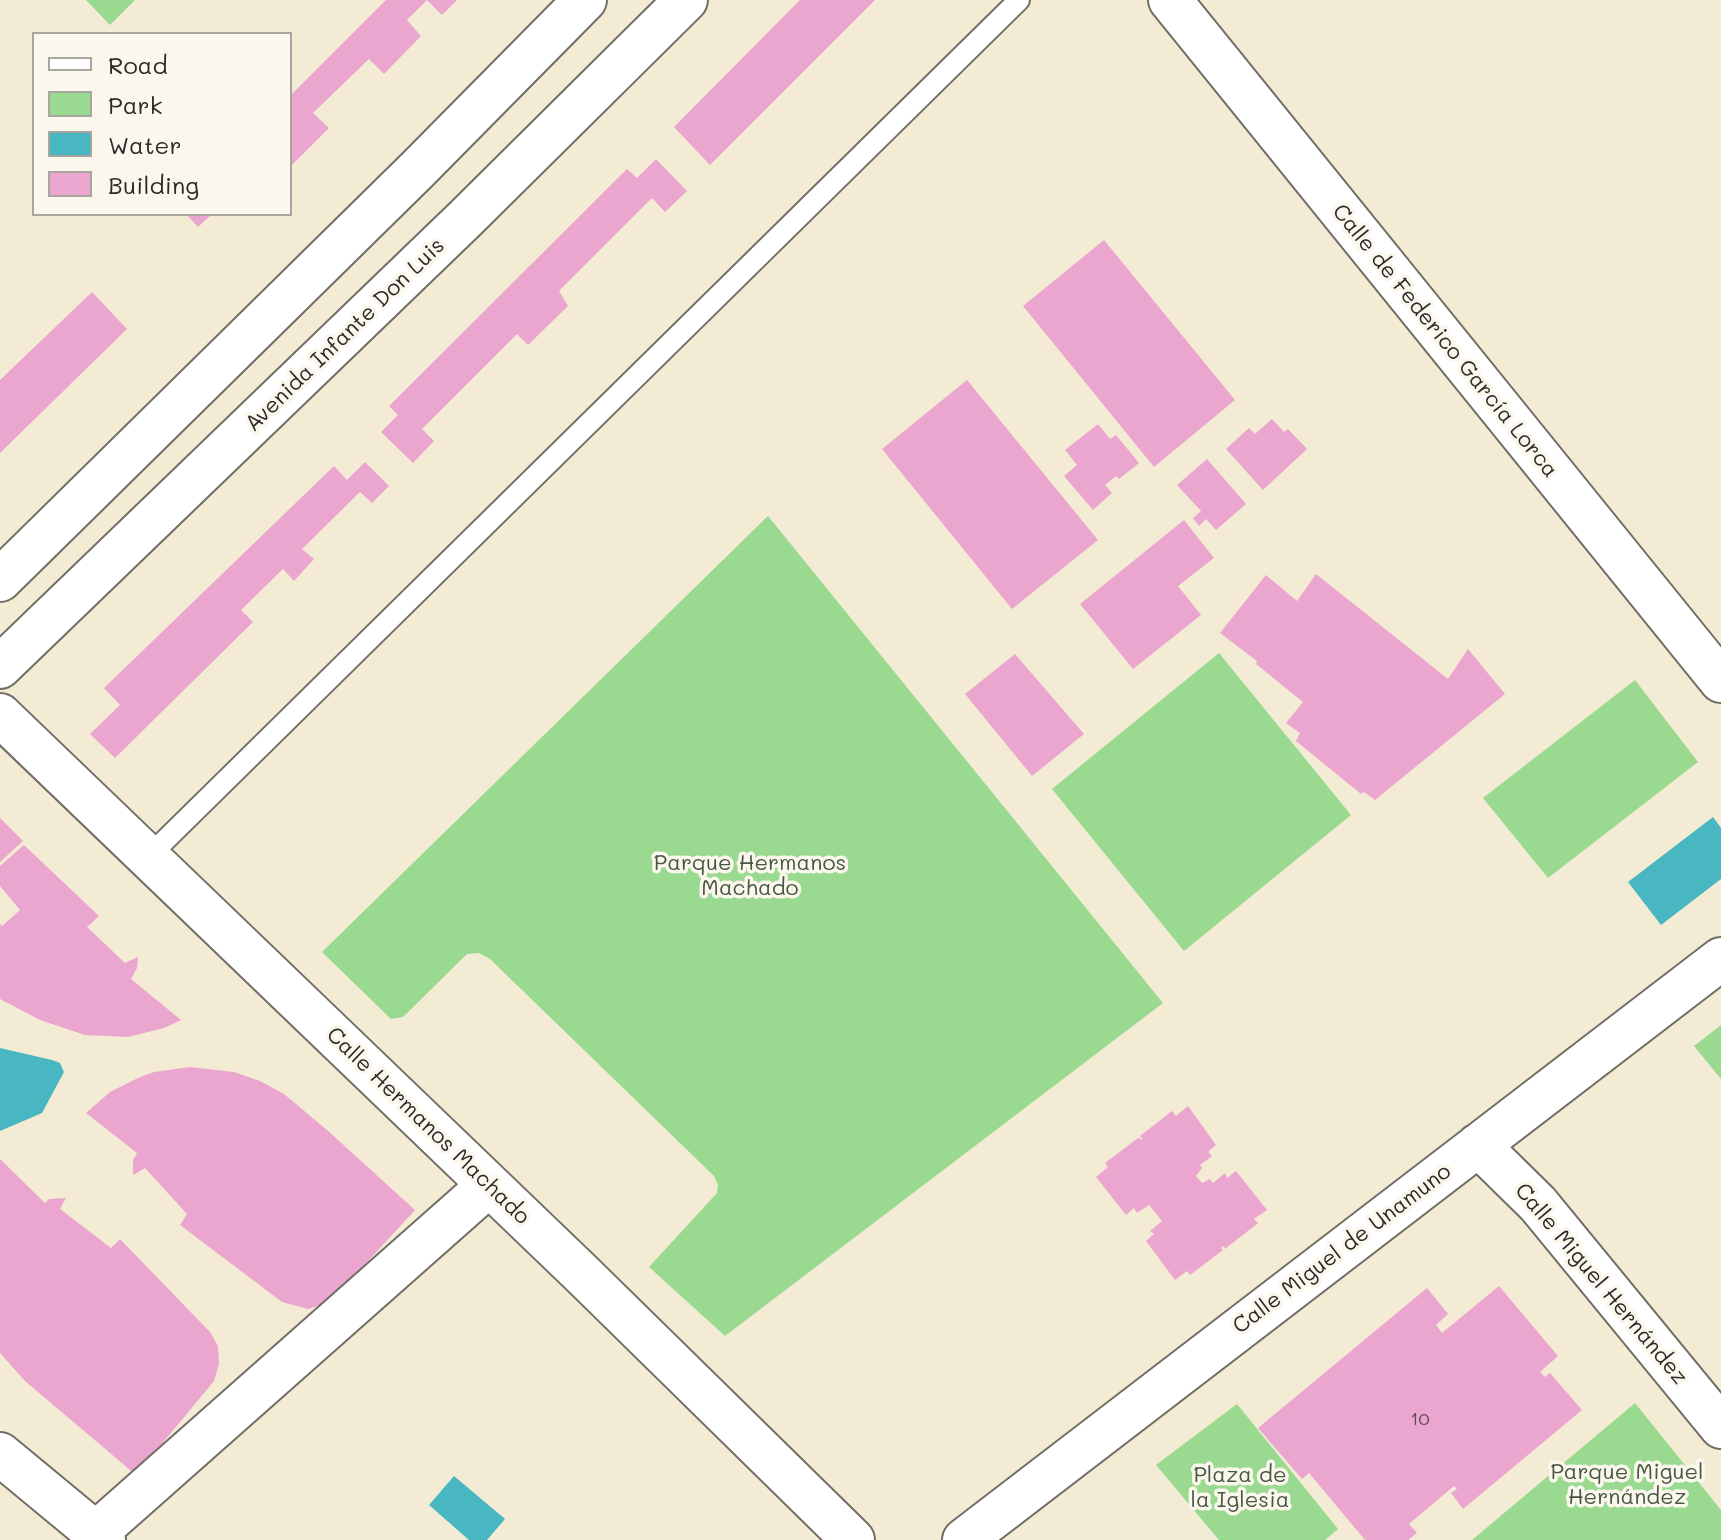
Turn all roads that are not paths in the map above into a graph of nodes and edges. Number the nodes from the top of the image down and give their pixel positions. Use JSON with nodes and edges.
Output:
{"nodes":[{"id":1,"x":585,"y":0,"type":"edge"},
{"id":2,"x":686,"y":0,"type":"edge"},
{"id":3,"x":1019,"y":0,"type":"edge"},
{"id":4,"x":1170,"y":0,"type":"edge"},
{"id":5,"x":0,"y":580,"type":"edge"},
{"id":6,"x":0,"y":667,"type":"edge"},
{"id":7,"x":1721,"y":681,"type":"edge"},
{"id":8,"x":0,"y":715,"type":"edge"},
{"id":9,"x":148,"y":857,"type":"junction"},
{"id":10,"x":1721,"y":959,"type":"edge"},
{"id":11,"x":1478,"y":1145,"type":"junction"},
{"id":12,"x":489,"y":1185,"type":"junction"},
{"id":13,"x":1721,"y":1427,"type":"edge"},
{"id":14,"x":0,"y":1454,"type":"edge"},
{"id":15,"x":100,"y":1537,"type":"edge"},
{"id":16,"x":853,"y":1540,"type":"edge"},
{"id":17,"x":964,"y":1540,"type":"edge"}],
"edges":[{"from":1,"to":5,"type":"street"},
{"from":2,"to":6,"type":"street","name":"Avenida Infante Don Luis"},
{"from":3,"to":9,"type":"lane"},
{"from":4,"to":7,"type":"street","name":"Calle de Federico García Lorca"},
{"from":8,"to":9,"type":"street","name":"Calle Hermanos Machado"},
{"from":9,"to":12,"type":"street","name":"Calle Hermanos Machado"},
{"from":10,"to":11,"type":"street","name":"Calle Miguel de Unamuno"},
{"from":11,"to":13,"type":"street","name":"Calle Miguel Hernández"},
{"from":11,"to":17,"type":"street","name":"Calle Miguel de Unamuno"},
{"from":12,"to":15,"type":"street"},
{"from":12,"to":16,"type":"street","name":"Calle Hermanos Machado"},
{"from":14,"to":15,"type":"street"}]}
